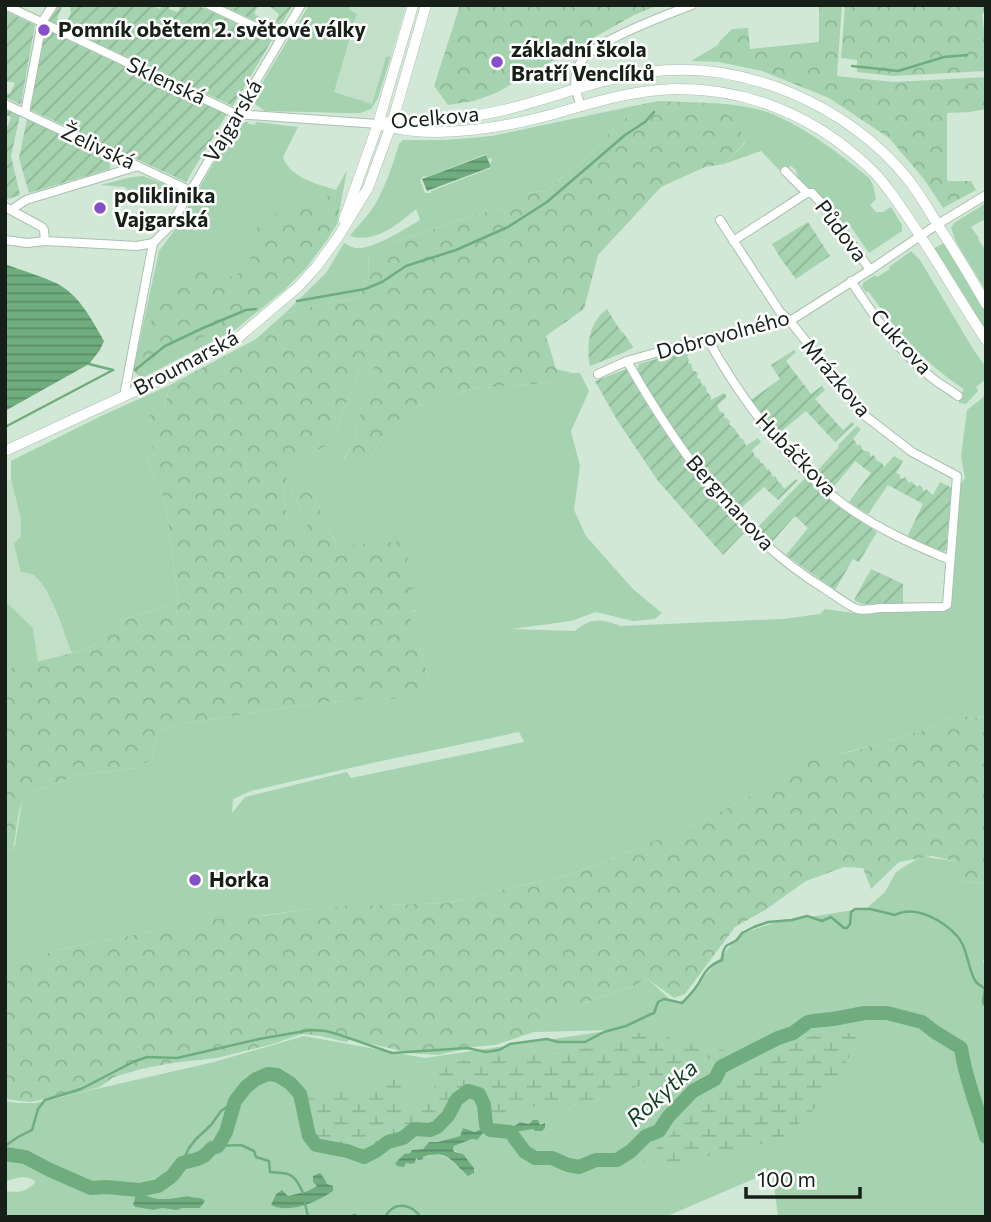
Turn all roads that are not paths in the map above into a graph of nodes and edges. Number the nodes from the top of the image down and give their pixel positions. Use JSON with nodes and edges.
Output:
{"nodes":[{"id":1,"x":5,"y":5,"type":"edge"},
{"id":2,"x":53,"y":5,"type":"edge"},
{"id":3,"x":209,"y":5,"type":"edge"},
{"id":4,"x":302,"y":5,"type":"edge"},
{"id":5,"x":413,"y":5,"type":"edge"},
{"id":6,"x":426,"y":5,"type":"edge"},
{"id":7,"x":692,"y":5,"type":"edge"},
{"id":8,"x":42,"y":22,"type":"junction"},
{"id":9,"x":281,"y":39,"type":"junction"},
{"id":10,"x":574,"y":89,"type":"junction"},
{"id":11,"x":400,"y":94,"type":"junction"},
{"id":12,"x":5,"y":104,"type":"edge"},
{"id":13,"x":581,"y":107,"type":"junction"},
{"id":14,"x":25,"y":113,"type":"junction"},
{"id":15,"x":236,"y":114,"type":"junction"},
{"id":16,"x":430,"y":120,"type":"junction"},
{"id":17,"x":378,"y":124,"type":"junction"},
{"id":18,"x":392,"y":124,"type":"junction"},
{"id":19,"x":138,"y":166,"type":"junction"},
{"id":20,"x":785,"y":171,"type":"dead end"},
{"id":21,"x":191,"y":191,"type":"junction"},
{"id":22,"x":810,"y":193,"type":"junction"},
{"id":23,"x":986,"y":195,"type":"edge"},
{"id":24,"x":8,"y":208,"type":"edge"},
{"id":25,"x":720,"y":220,"type":"dead end"},
{"id":26,"x":938,"y":224,"type":"junction"},
{"id":27,"x":338,"y":237,"type":"junction"},
{"id":28,"x":916,"y":238,"type":"junction"},
{"id":29,"x":5,"y":240,"type":"edge"},
{"id":30,"x":733,"y":240,"type":"junction"},
{"id":31,"x":45,"y":241,"type":"junction"},
{"id":32,"x":153,"y":243,"type":"junction"},
{"id":33,"x":870,"y":270,"type":"junction"},
{"id":34,"x":851,"y":281,"type":"junction"},
{"id":35,"x":986,"y":304,"type":"edge"},
{"id":36,"x":790,"y":321,"type":"junction"},
{"id":37,"x":707,"y":338,"type":"junction"},
{"id":38,"x":986,"y":340,"type":"edge"},
{"id":39,"x":627,"y":361,"type":"junction"},
{"id":40,"x":598,"y":374,"type":"dead end"},
{"id":41,"x":124,"y":396,"type":"junction"},
{"id":42,"x":958,"y":396,"type":"dead end"},
{"id":43,"x":5,"y":451,"type":"edge"},
{"id":44,"x":957,"y":476,"type":"joint"},
{"id":45,"x":950,"y":560,"type":"junction"}],
"edges":[{"from":1,"to":8,"type":"street","name":"Sklenská"},
{"from":2,"to":8,"type":"street"},
{"from":3,"to":9,"type":"street"},
{"from":4,"to":9,"type":"street","name":"Vajgarská"},
{"from":5,"to":17,"type":"street","name":"Broumarská"},
{"from":6,"to":11,"type":"street","name":"Broumarská"},
{"from":7,"to":10,"type":"street"},
{"from":8,"to":14,"type":"street"},
{"from":8,"to":15,"type":"street","name":"Sklenská"},
{"from":9,"to":15,"type":"street","name":"Vajgarská"},
{"from":10,"to":13,"type":"street"},
{"from":10,"to":16,"type":"street","name":"Ocelkova"},
{"from":10,"to":26,"type":"street","name":"Ocelkova"},
{"from":11,"to":16,"type":"street"},
{"from":11,"to":18,"type":"street","name":"Broumarská"},
{"from":12,"to":14,"type":"street","name":"Želivská"},
{"from":13,"to":18,"type":"street","name":"Ocelkova"},
{"from":13,"to":28,"type":"street","name":"Ocelkova"},
{"from":14,"to":19,"type":"street","name":"Želivská"},
{"from":15,"to":17,"type":"street","name":"Sklenská"},
{"from":15,"to":21,"type":"street","name":"Vajgarská"},
{"from":16,"to":18,"type":"street","name":"Ocelkova"},
{"from":17,"to":18,"type":"street","name":"Ocelkova"},
{"from":17,"to":27,"type":"street","name":"Broumarská"},
{"from":18,"to":27,"type":"street","name":"Broumarská"},
{"from":19,"to":21,"type":"street","name":"Želivská"},
{"from":19,"to":24,"type":"street"},
{"from":20,"to":22,"type":"street","name":"Půdova"},
{"from":21,"to":32,"type":"street","name":"Vajgarská"},
{"from":22,"to":30,"type":"street"},
{"from":22,"to":33,"type":"street","name":"Půdova"},
{"from":23,"to":26,"type":"street","name":"Dobrovolného"},
{"from":24,"to":31,"type":"street"},
{"from":25,"to":30,"type":"street","name":"Mrázkova"},
{"from":26,"to":28,"type":"street","name":"Dobrovolného"},
{"from":26,"to":35,"type":"street","name":"Ocelkova"},
{"from":27,"to":41,"type":"street","name":"Broumarská"},
{"from":28,"to":33,"type":"street","name":"Dobrovolného"},
{"from":28,"to":38,"type":"street","name":"Ocelkova"},
{"from":29,"to":31,"type":"street"},
{"from":30,"to":36,"type":"street","name":"Mrázkova"},
{"from":31,"to":32,"type":"street"},
{"from":32,"to":41,"type":"street","name":"Vajgarská"},
{"from":33,"to":34,"type":"street","name":"Dobrovolného"},
{"from":34,"to":36,"type":"street","name":"Dobrovolného"},
{"from":34,"to":42,"type":"street","name":"Cukrova"},
{"from":36,"to":37,"type":"street","name":"Dobrovolného"},
{"from":36,"to":44,"type":"street","name":"Mrázkova"},
{"from":37,"to":39,"type":"street","name":"Dobrovolného"},
{"from":37,"to":45,"type":"street","name":"Hubáčkova"},
{"from":39,"to":40,"type":"street","name":"Dobrovolného"},
{"from":39,"to":45,"type":"street","name":"Bergmanova"},
{"from":41,"to":43,"type":"street","name":"Broumarská"},
{"from":44,"to":45,"type":"street","name":"Bergmanova"}]}
